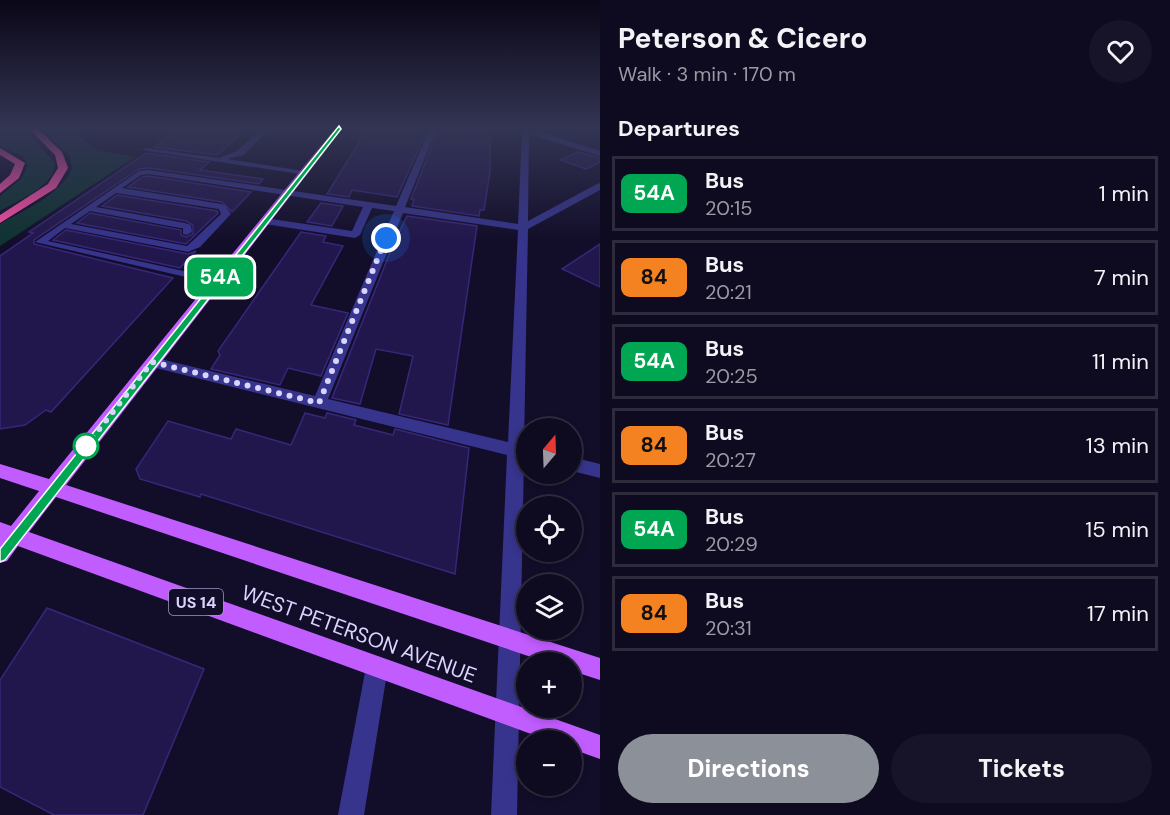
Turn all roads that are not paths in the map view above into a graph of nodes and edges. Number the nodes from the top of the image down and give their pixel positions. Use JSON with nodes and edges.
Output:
{"nodes":[{"id":1,"x":19,"y":166,"type":"edge"},
{"id":2,"x":62,"y":166,"type":"edge"},
{"id":3,"x":258,"y":166,"type":"edge"},
{"id":4,"x":309,"y":166,"type":"edge"},
{"id":5,"x":417,"y":166,"type":"edge"},
{"id":6,"x":524,"y":166,"type":"edge"},
{"id":7,"x":303,"y":173,"type":"junction"},
{"id":8,"x":600,"y":186,"type":"edge"},
{"id":9,"x":0,"y":190,"type":"edge"},
{"id":10,"x":115,"y":190,"type":"junction"},
{"id":11,"x":288,"y":192,"type":"junction"},
{"id":12,"x":369,"y":205,"type":"junction"},
{"id":13,"x":88,"y":208,"type":"junction"},
{"id":14,"x":398,"y":209,"type":"junction"},
{"id":15,"x":0,"y":220,"type":"edge"},
{"id":16,"x":265,"y":221,"type":"junction"},
{"id":17,"x":63,"y":225,"type":"junction"},
{"id":18,"x":523,"y":228,"type":"junction"},
{"id":19,"x":187,"y":232,"type":"dead end"},
{"id":20,"x":216,"y":281,"type":"junction"},
{"id":21,"x":152,"y":362,"type":"junction"},
{"id":22,"x":319,"y":403,"type":"junction"},
{"id":23,"x":521,"y":418,"type":"edge"},
{"id":24,"x":516,"y":451,"type":"edge"},
{"id":25,"x":582,"y":466,"type":"edge"},
{"id":26,"x":0,"y":471,"type":"edge"},
{"id":27,"x":600,"y":471,"type":"edge"},
{"id":28,"x":519,"y":484,"type":"edge"},
{"id":29,"x":53,"y":487,"type":"junction"},
{"id":30,"x":7,"y":534,"type":"edge"},
{"id":31,"x":0,"y":554,"type":"edge"},
{"id":32,"x":510,"y":639,"type":"junction"},
{"id":33,"x":377,"y":667,"type":"junction"},
{"id":34,"x":600,"y":669,"type":"edge"},
{"id":35,"x":507,"y":714,"type":"junction"},
{"id":36,"x":600,"y":747,"type":"edge"},
{"id":37,"x":351,"y":815,"type":"edge"},
{"id":38,"x":504,"y":815,"type":"edge"}],
"edges":[{"from":1,"to":9,"type":"highway"},
{"from":2,"to":15,"type":"highway"},
{"from":3,"to":7,"type":"street"},
{"from":4,"to":7,"type":"main road"},
{"from":5,"to":14,"type":"street"},
{"from":6,"to":18,"type":"street"},
{"from":7,"to":11,"type":"main road"},
{"from":8,"to":18,"type":"street"},
{"from":10,"to":11,"type":"street"},
{"from":10,"to":13,"type":"street"},
{"from":10,"to":17,"type":"street"},
{"from":11,"to":12,"type":"street"},
{"from":11,"to":16,"type":"main road"},
{"from":12,"to":14,"type":"street"},
{"from":12,"to":16,"type":"street"},
{"from":13,"to":17,"type":"street"},
{"from":13,"to":19,"type":"street"},
{"from":14,"to":18,"type":"street"},
{"from":14,"to":22,"type":"street"},
{"from":16,"to":20,"type":"main road"},
{"from":17,"to":20,"type":"street"},
{"from":18,"to":23,"type":"street"},
{"from":20,"to":21,"type":"main road"},
{"from":21,"to":22,"type":"street"},
{"from":21,"to":29,"type":"main road"},
{"from":22,"to":24,"type":"street"},
{"from":25,"to":27,"type":"street"},
{"from":26,"to":29,"type":"main road","name":"WEST PETERSON AVENUE"},
{"from":28,"to":32,"type":"street"},
{"from":29,"to":30,"type":"main road"},
{"from":29,"to":32,"type":"main road","name":"WEST PETERSON AVENUE"},
{"from":30,"to":31,"type":"main road"},
{"from":30,"to":33,"type":"main road","name":"WEST PETERSON AVENUE","number":"US 14"},
{"from":32,"to":34,"type":"main road","name":"WEST PETERSON AVENUE"},
{"from":32,"to":35,"type":"street"},
{"from":33,"to":35,"type":"main road","name":"WEST PETERSON AVENUE","number":"US 14"},
{"from":33,"to":37,"type":"street"},
{"from":35,"to":36,"type":"main road","name":"WEST PETERSON AVENUE","number":"US 14"},
{"from":35,"to":38,"type":"street"}]}
